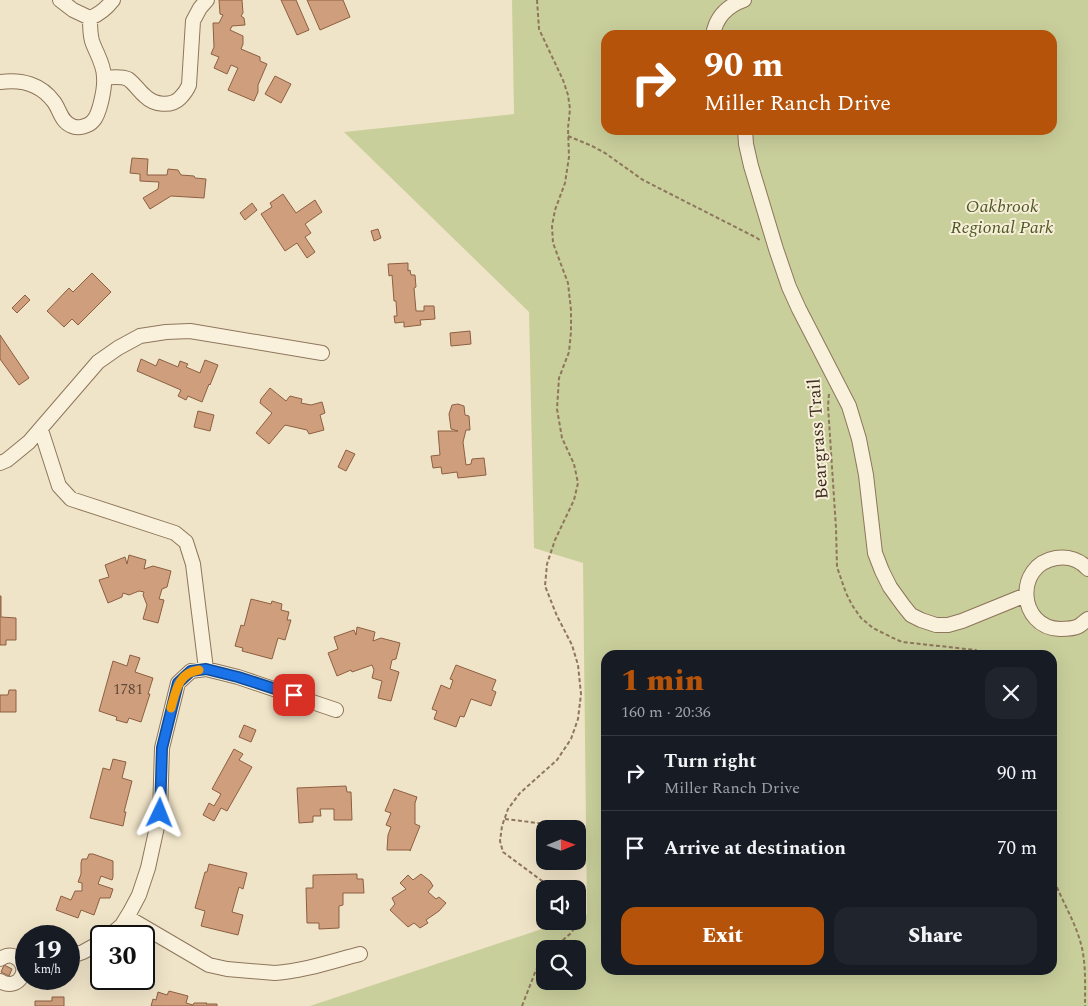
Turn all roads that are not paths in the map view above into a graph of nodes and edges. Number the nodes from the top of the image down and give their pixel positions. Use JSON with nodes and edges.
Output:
{"nodes":[{"id":1,"x":60,"y":0,"type":"edge"},
{"id":2,"x":113,"y":0,"type":"edge"},
{"id":3,"x":207,"y":0,"type":"edge"},
{"id":4,"x":744,"y":0,"type":"edge"},
{"id":5,"x":90,"y":18,"type":"junction"},
{"id":6,"x":714,"y":30,"type":"edge"},
{"id":7,"x":104,"y":78,"type":"junction"},
{"id":8,"x":0,"y":82,"type":"edge"},
{"id":9,"x":745,"y":135,"type":"edge"},
{"id":10,"x":322,"y":353,"type":"dead end"},
{"id":11,"x":41,"y":430,"type":"junction"},
{"id":12,"x":0,"y":463,"type":"edge"},
{"id":13,"x":1088,"y":569,"type":"edge"},
{"id":14,"x":1026,"y":595,"type":"junction"},
{"id":15,"x":1088,"y":618,"type":"edge"},
{"id":16,"x":206,"y":669,"type":"junction"},
{"id":17,"x":336,"y":710,"type":"dead end"},
{"id":18,"x":127,"y":917,"type":"junction"},
{"id":19,"x":122,"y":925,"type":"edge"},
{"id":20,"x":360,"y":954,"type":"dead end"},
{"id":21,"x":15,"y":958,"type":"edge"},
{"id":22,"x":0,"y":959,"type":"edge"},
{"id":23,"x":0,"y":981,"type":"edge"},
{"id":24,"x":15,"y":982,"type":"edge"}],
"edges":[{"from":1,"to":5,"type":"street"},
{"from":2,"to":5,"type":"street"},
{"from":3,"to":7,"type":"street"},
{"from":4,"to":6,"type":"street"},
{"from":5,"to":7,"type":"street"},
{"from":7,"to":8,"type":"street"},
{"from":9,"to":14,"type":"street"},
{"from":10,"to":11,"type":"street"},
{"from":11,"to":12,"type":"street"},
{"from":11,"to":16,"type":"street"},
{"from":13,"to":14,"type":"street"},
{"from":14,"to":15,"type":"street"},
{"from":16,"to":17,"type":"street"},
{"from":16,"to":18,"type":"street"},
{"from":18,"to":19,"type":"street"},
{"from":18,"to":20,"type":"street"},
{"from":21,"to":22,"type":"street"},
{"from":23,"to":24,"type":"street"}]}
